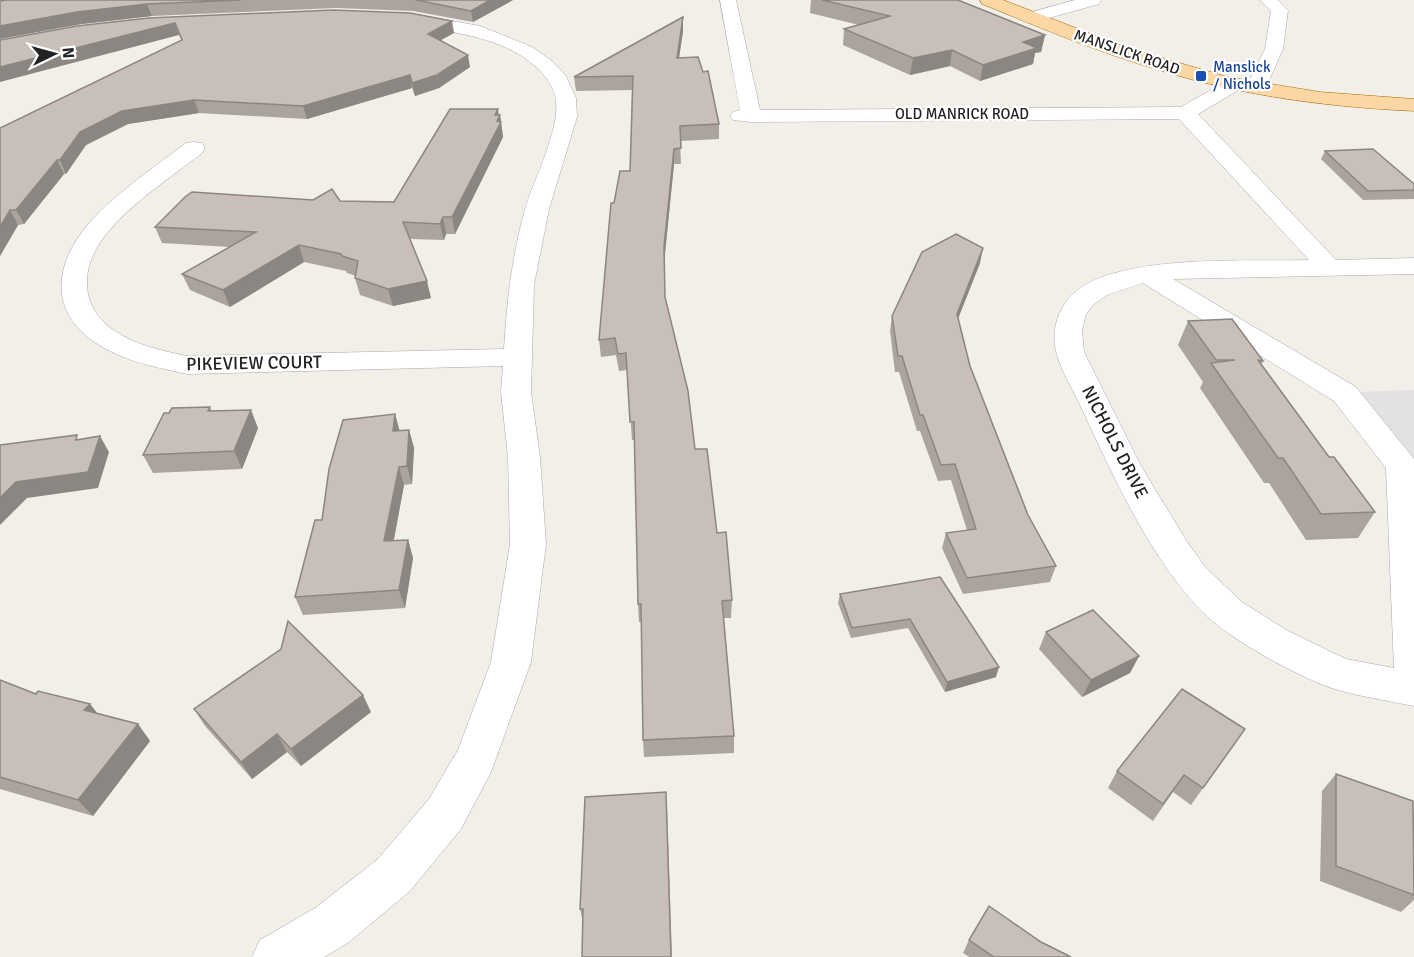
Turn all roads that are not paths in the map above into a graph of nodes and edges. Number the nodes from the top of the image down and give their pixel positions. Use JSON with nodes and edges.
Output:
{"nodes":[{"id":1,"x":728,"y":0,"type":"edge"},
{"id":2,"x":988,"y":0,"type":"edge"},
{"id":3,"x":1093,"y":0,"type":"edge"},
{"id":4,"x":1268,"y":0,"type":"edge"},
{"id":5,"x":378,"y":15,"type":"edge"},
{"id":6,"x":1031,"y":18,"type":"junction"},
{"id":7,"x":1246,"y":86,"type":"junction"},
{"id":8,"x":1414,"y":105,"type":"edge"},
{"id":9,"x":1185,"y":113,"type":"junction"},
{"id":10,"x":194,"y":148,"type":"dead end"},
{"id":11,"x":1328,"y":266,"type":"junction"},
{"id":12,"x":1414,"y":266,"type":"edge"},
{"id":13,"x":1146,"y":274,"type":"junction"},
{"id":14,"x":518,"y":357,"type":"junction"},
{"id":15,"x":1414,"y":672,"type":"edge"},
{"id":16,"x":1414,"y":689,"type":"edge"},
{"id":17,"x":277,"y":957,"type":"edge"}],
"edges":[{"from":1,"to":9,"type":"street","name":"OLD MANRICK ROAD"},
{"from":2,"to":6,"type":"main road","name":"MANSLICK ROAD"},
{"from":3,"to":6,"type":"street"},
{"from":4,"to":7,"type":"street"},
{"from":5,"to":14,"type":"street"},
{"from":6,"to":7,"type":"main road","name":"MANSLICK ROAD"},
{"from":7,"to":8,"type":"main road","name":"MANSLICK ROAD"},
{"from":7,"to":9,"type":"street"},
{"from":9,"to":11,"type":"street"},
{"from":10,"to":14,"type":"street","name":"PIKEVIEW COURT"},
{"from":11,"to":12,"type":"street","name":"NICHOLS DRIVE"},
{"from":11,"to":13,"type":"street","name":"NICHOLS DRIVE"},
{"from":13,"to":15,"type":"street"},
{"from":13,"to":16,"type":"street","name":"NICHOLS DRIVE"},
{"from":14,"to":17,"type":"street"}]}
